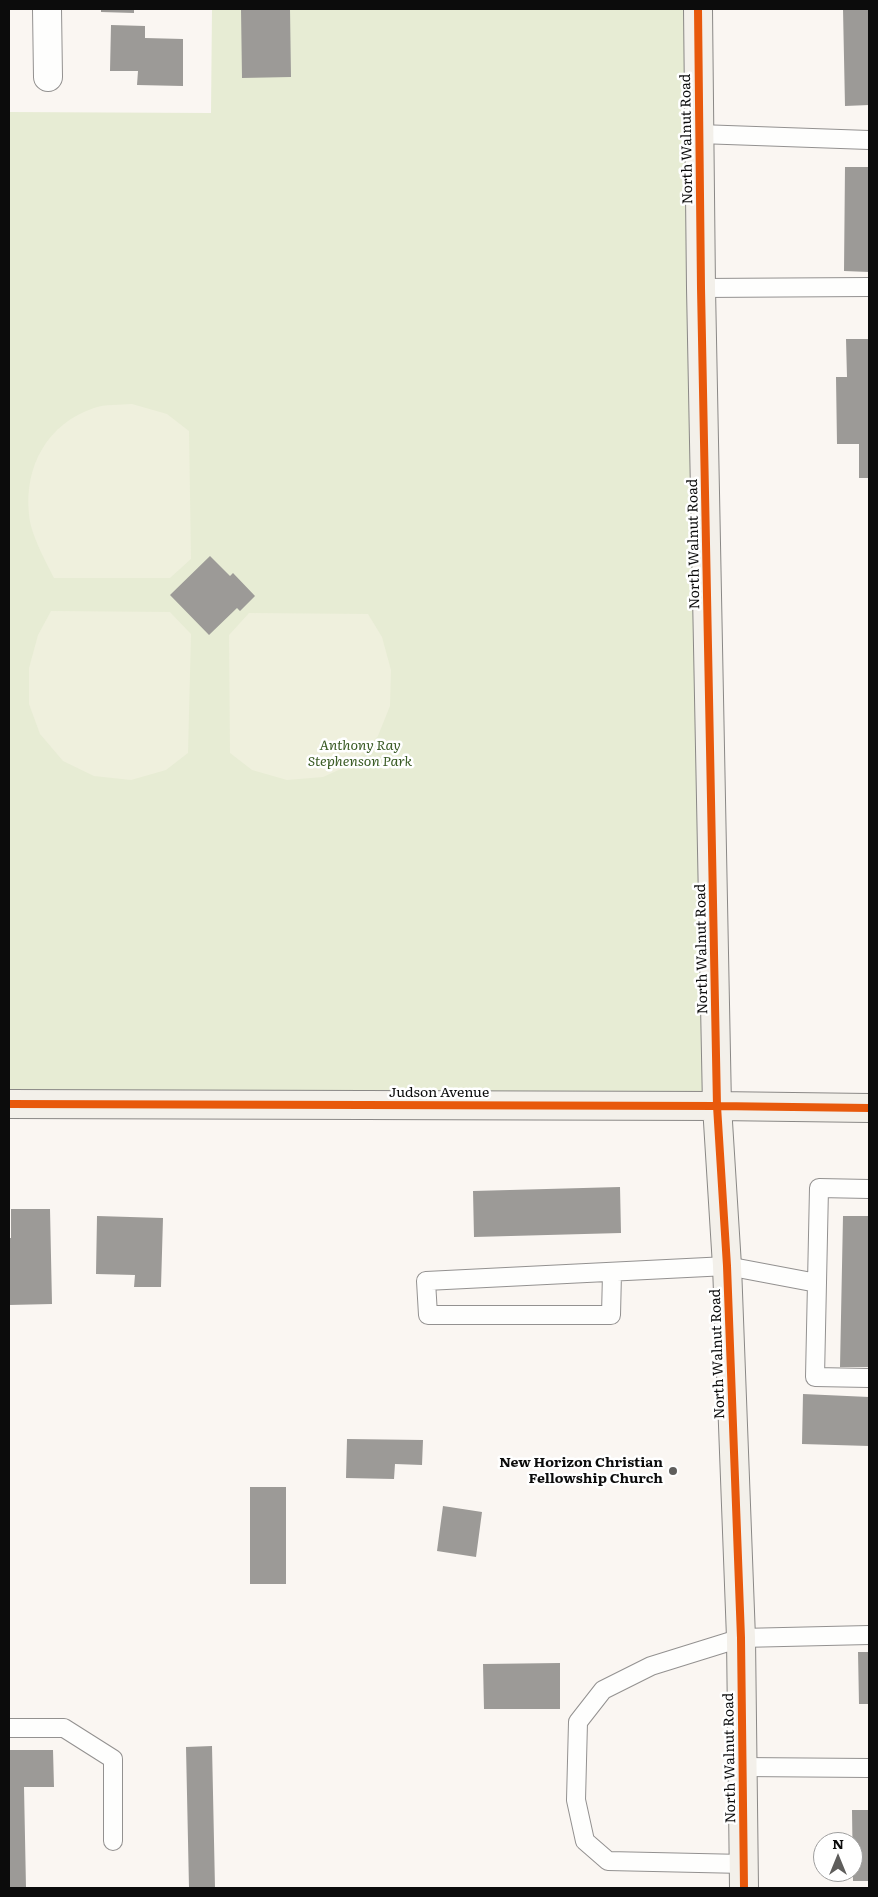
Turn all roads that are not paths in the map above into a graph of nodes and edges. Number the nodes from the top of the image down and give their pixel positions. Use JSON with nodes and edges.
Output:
{"nodes":[{"id":1,"x":47,"y":9,"type":"edge"},
{"id":2,"x":698,"y":9,"type":"edge"},
{"id":3,"x":48,"y":77,"type":"dead end"},
{"id":4,"x":699,"y":134,"type":"junction"},
{"id":5,"x":869,"y":140,"type":"edge"},
{"id":6,"x":869,"y":287,"type":"edge"},
{"id":7,"x":701,"y":288,"type":"junction"},
{"id":8,"x":9,"y":1104,"type":"edge"},
{"id":9,"x":717,"y":1106,"type":"junction"},
{"id":10,"x":869,"y":1108,"type":"edge"},
{"id":11,"x":869,"y":1189,"type":"edge"},
{"id":12,"x":727,"y":1266,"type":"junction"},
{"id":13,"x":612,"y":1273,"type":"junction"},
{"id":14,"x":817,"y":1283,"type":"junction"},
{"id":15,"x":869,"y":1378,"type":"edge"},
{"id":16,"x":869,"y":1635,"type":"edge"},
{"id":17,"x":741,"y":1638,"type":"junction"},
{"id":18,"x":9,"y":1728,"type":"edge"},
{"id":19,"x":742,"y":1767,"type":"junction"},
{"id":20,"x":869,"y":1768,"type":"edge"},
{"id":21,"x":113,"y":1841,"type":"dead end"},
{"id":22,"x":744,"y":1876,"type":"edge"}],
"edges":[{"from":1,"to":3,"type":"street"},
{"from":2,"to":4,"type":"street","name":"North Walnut Road"},
{"from":4,"to":5,"type":"lane"},
{"from":4,"to":7,"type":"street","name":"North Walnut Road"},
{"from":6,"to":7,"type":"lane"},
{"from":7,"to":9,"type":"street","name":"North Walnut Road"},
{"from":8,"to":9,"type":"street","name":"Judson Avenue"},
{"from":9,"to":10,"type":"street","name":"Judson Avenue"},
{"from":9,"to":12,"type":"street","name":"North Walnut Road"},
{"from":11,"to":14,"type":"lane"},
{"from":12,"to":13,"type":"lane"},
{"from":12,"to":14,"type":"lane"},
{"from":12,"to":17,"type":"street","name":"North Walnut Road"},
{"from":13,"to":13,"type":"lane"},
{"from":14,"to":15,"type":"lane"},
{"from":16,"to":17,"type":"lane"},
{"from":17,"to":19,"type":"street","name":"North Walnut Road"},
{"from":17,"to":22,"type":"lane"},
{"from":18,"to":21,"type":"lane"},
{"from":19,"to":20,"type":"lane"},
{"from":19,"to":22,"type":"street","name":"North Walnut Road"}]}
